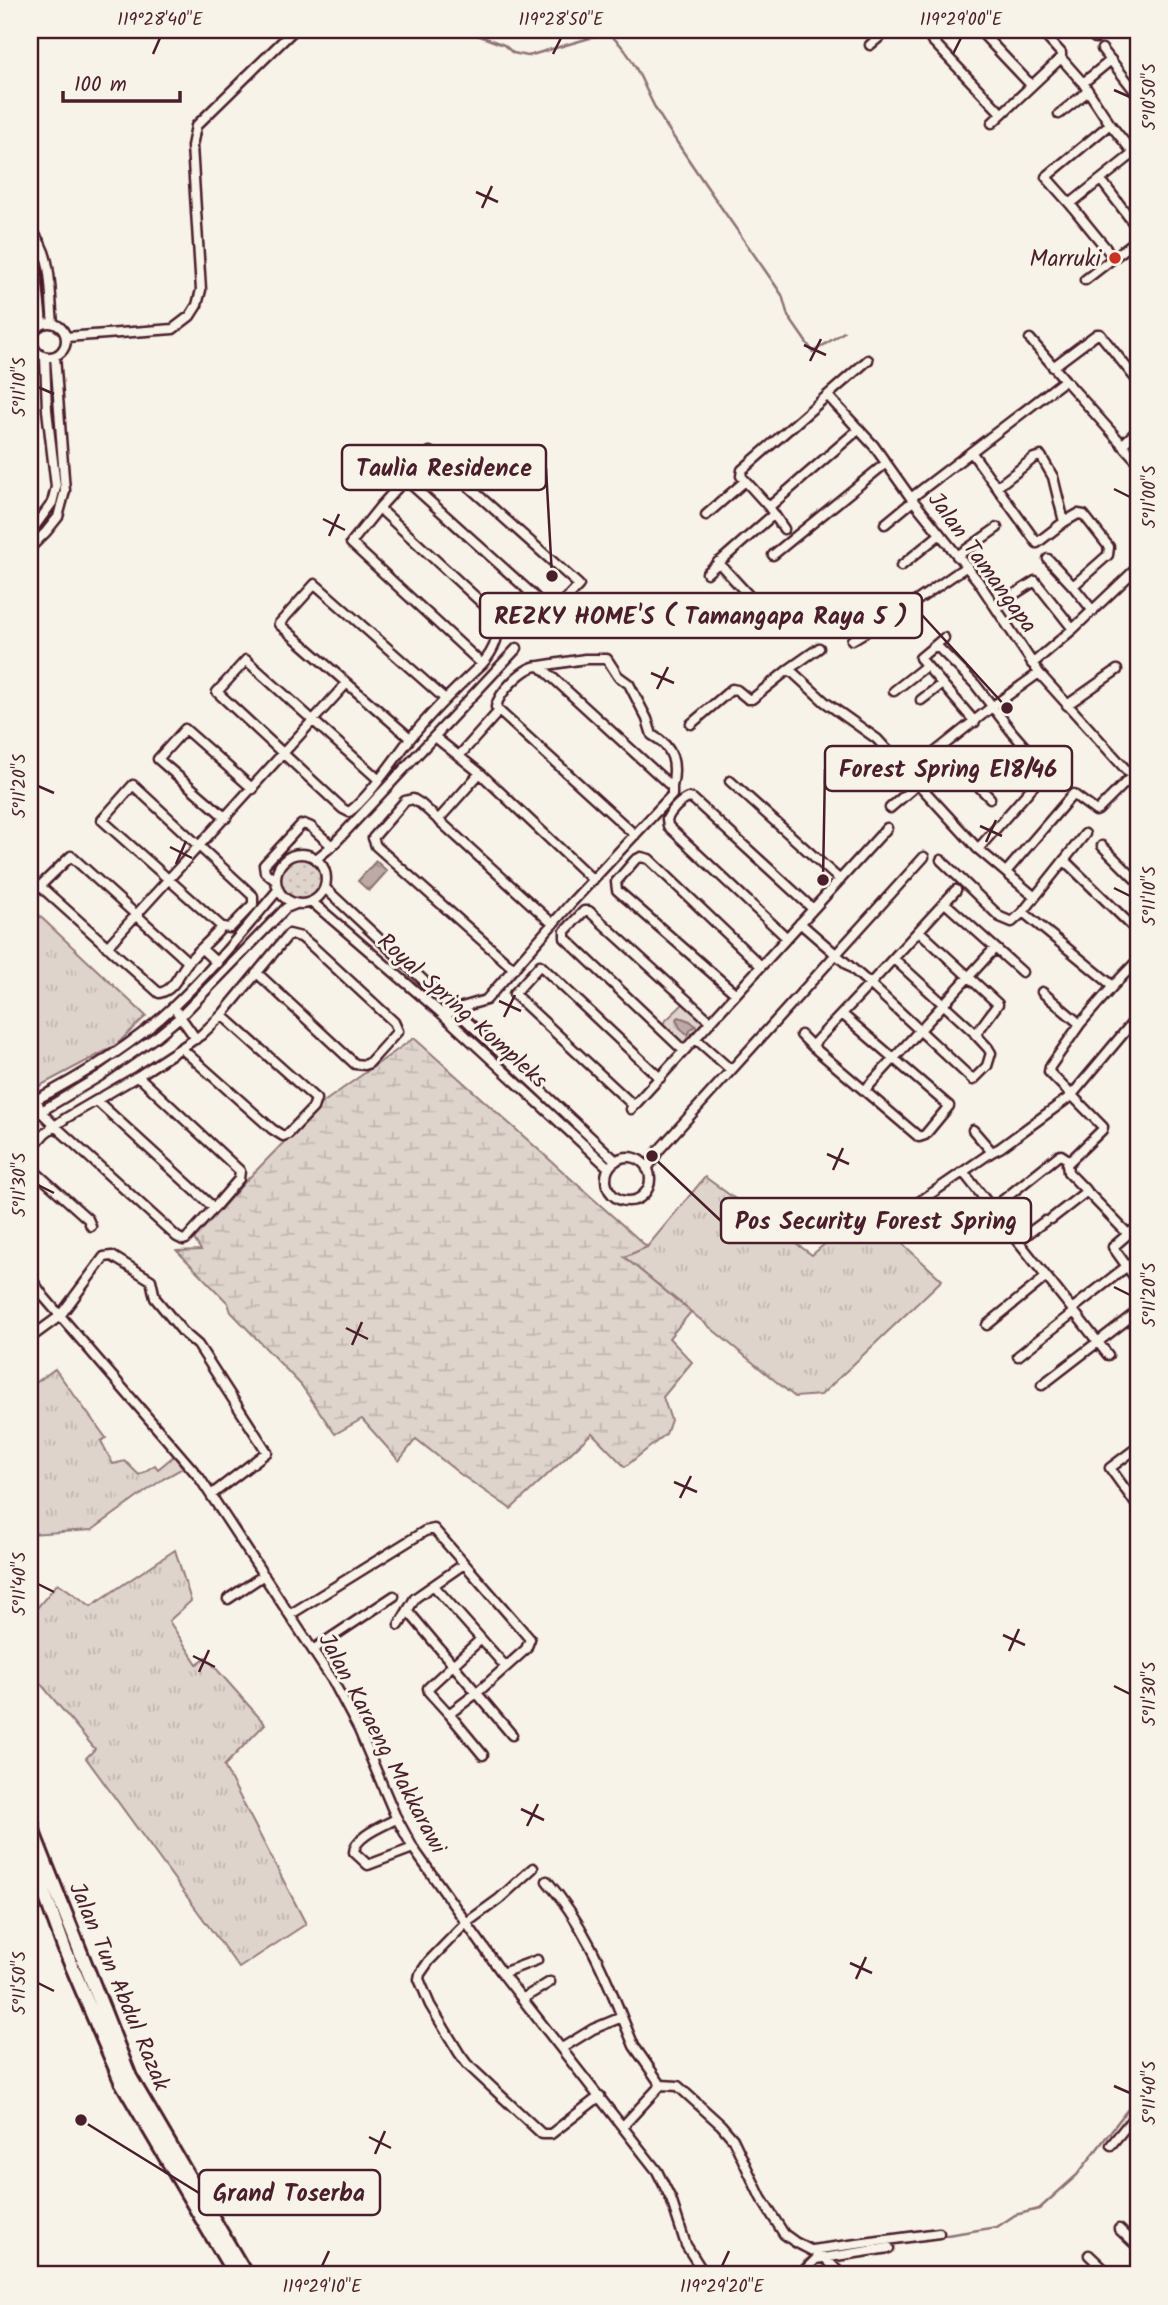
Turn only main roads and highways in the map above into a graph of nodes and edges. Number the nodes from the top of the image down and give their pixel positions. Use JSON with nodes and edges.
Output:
{"nodes":[{"id":1,"x":30,"y":1817,"type":"edge"},
{"id":2,"x":32,"y":1838,"type":"edge"},
{"id":3,"x":30,"y":1854,"type":"edge"},
{"id":4,"x":235,"y":2275,"type":"edge"},
{"id":5,"x":246,"y":2275,"type":"edge"}],
"edges":[{"from":1,"to":2,"type":"main road","name":"Jalan Tun Abdul Razak"},
{"from":2,"to":5,"type":"main road","name":"Jalan Tun Abdul Razak"},
{"from":3,"to":4,"type":"main road","name":"Jalan Tun Abdul Razak"}]}
